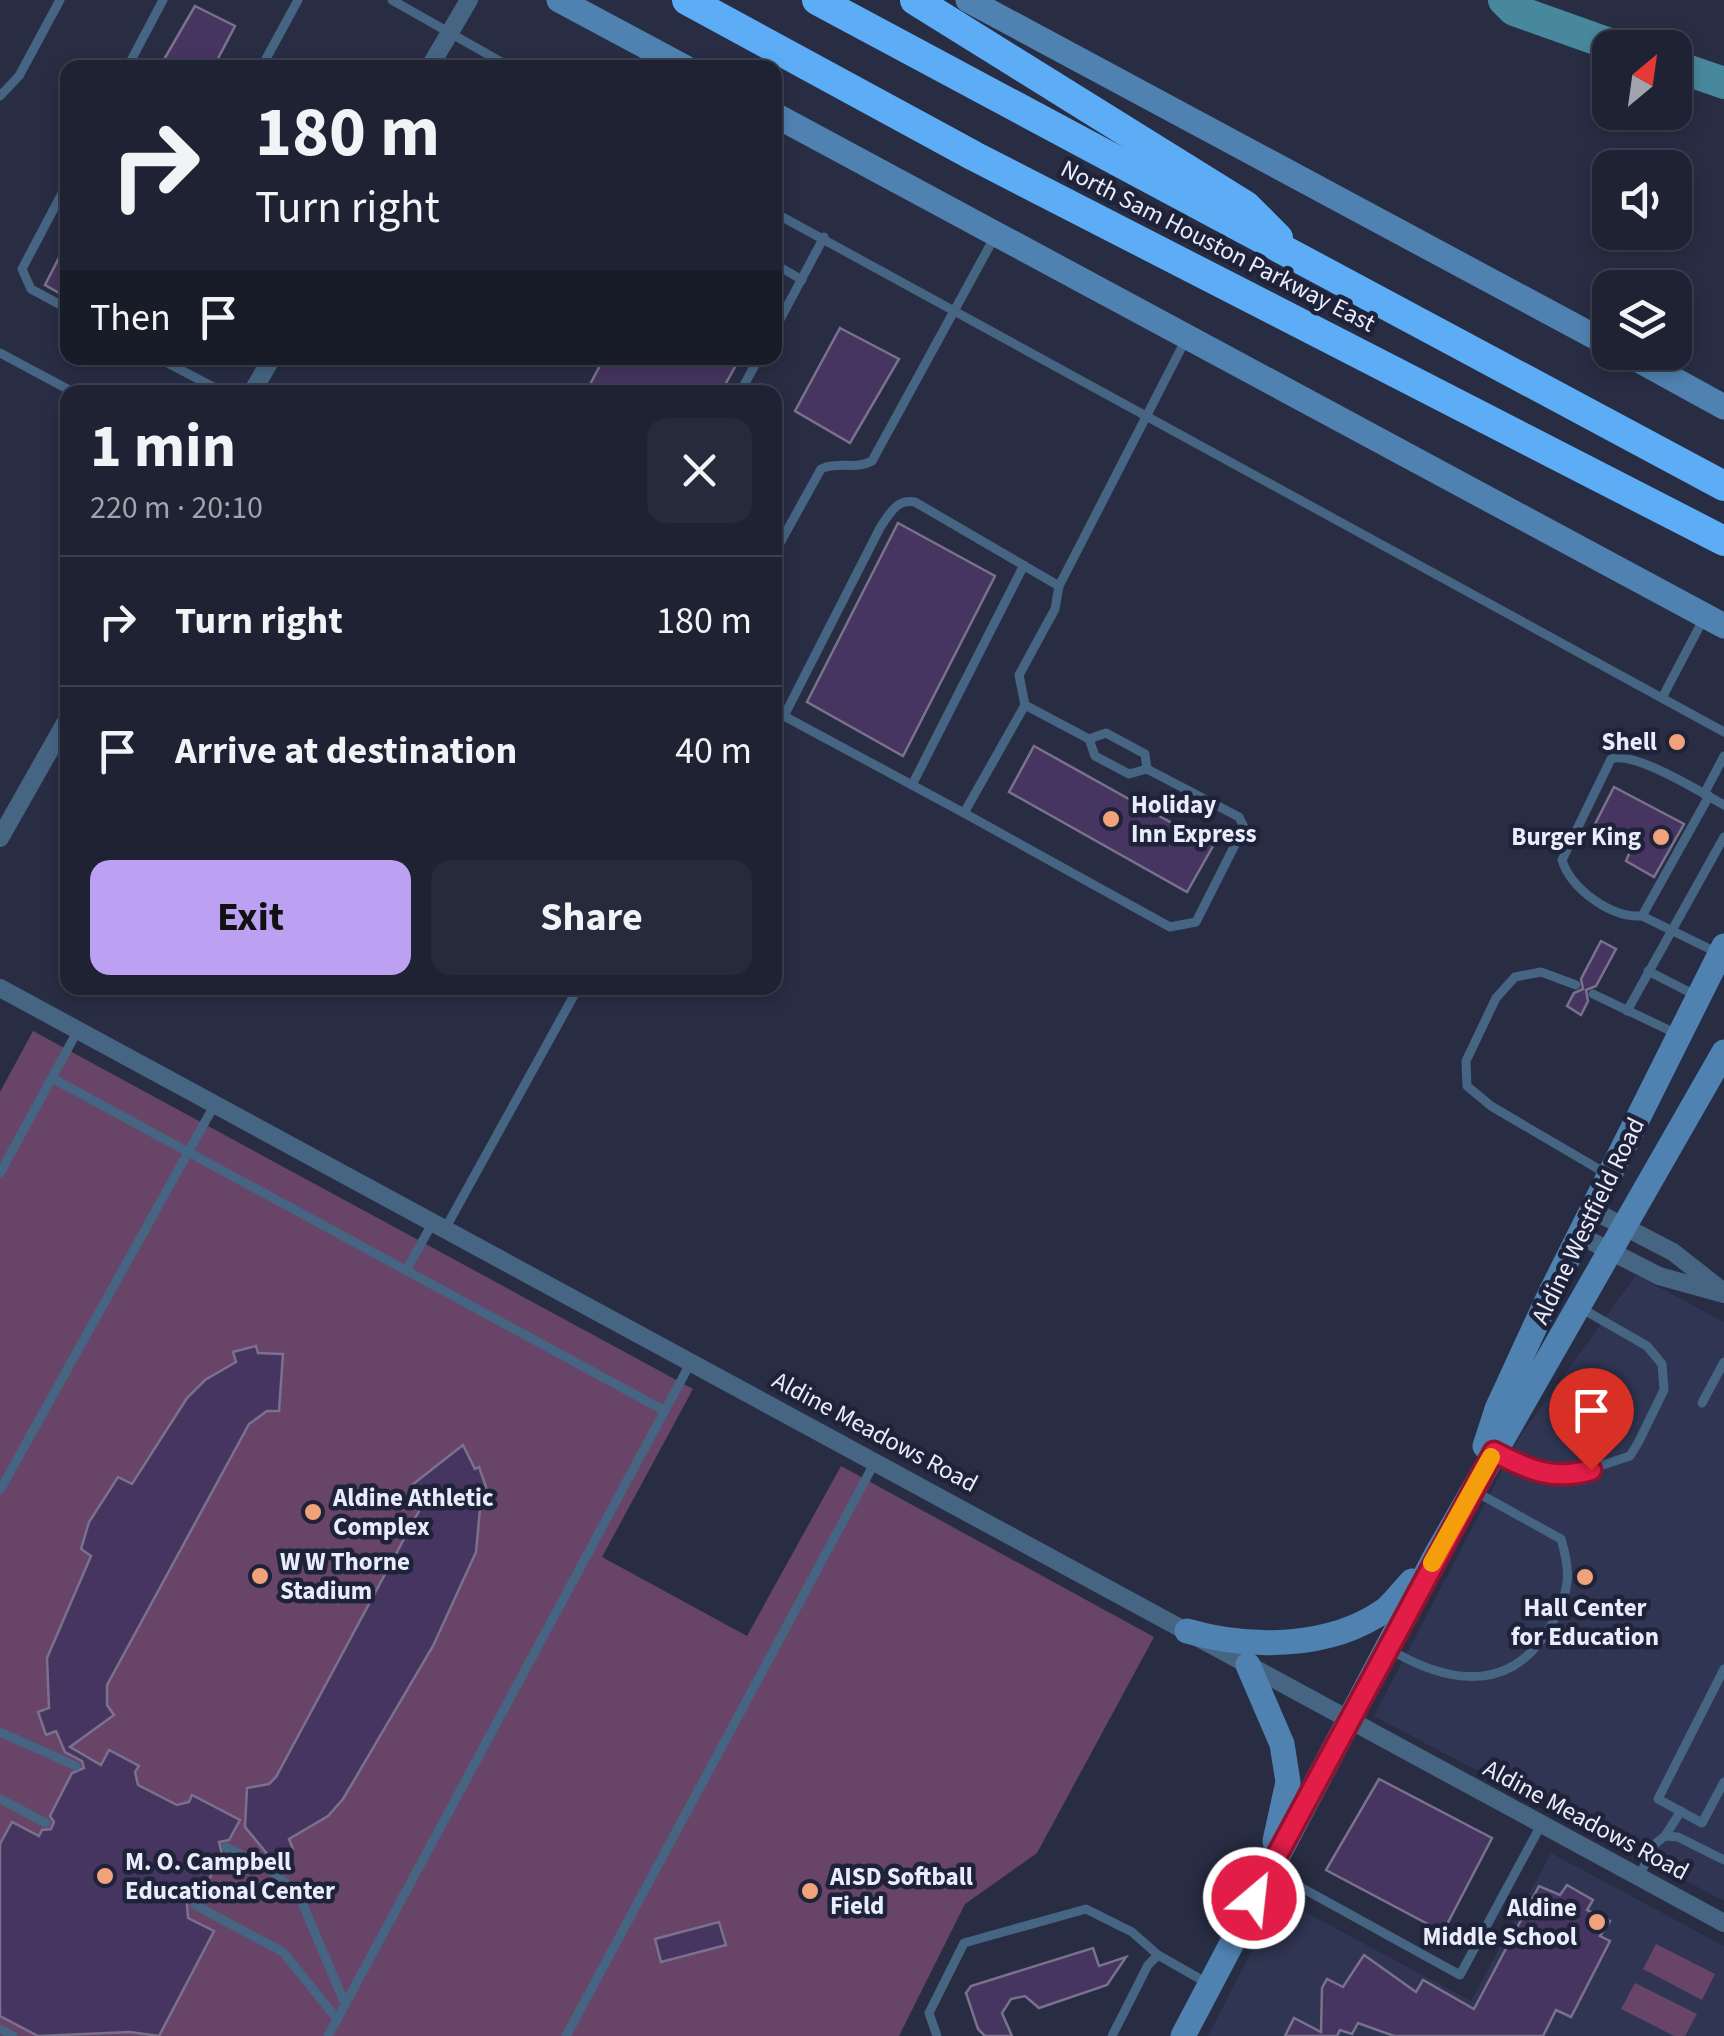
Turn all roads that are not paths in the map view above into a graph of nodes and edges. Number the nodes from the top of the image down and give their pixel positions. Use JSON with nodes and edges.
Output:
{"nodes":[{"id":1,"x":60,"y":0,"type":"edge"},
{"id":2,"x":163,"y":0,"type":"edge"},
{"id":3,"x":298,"y":0,"type":"edge"},
{"id":4,"x":392,"y":0,"type":"edge"},
{"id":5,"x":469,"y":0,"type":"edge"},
{"id":6,"x":559,"y":0,"type":"edge"},
{"id":7,"x":687,"y":0,"type":"edge"},
{"id":8,"x":817,"y":0,"type":"edge"},
{"id":9,"x":915,"y":0,"type":"edge"},
{"id":10,"x":968,"y":0,"type":"edge"},
{"id":11,"x":448,"y":31,"type":"junction"},
{"id":12,"x":132,"y":60,"type":"edge"},
{"id":13,"x":266,"y":60,"type":"edge"},
{"id":14,"x":433,"y":60,"type":"edge"},
{"id":15,"x":498,"y":60,"type":"edge"},
{"id":16,"x":671,"y":60,"type":"edge"},
{"id":17,"x":0,"y":96,"type":"edge"},
{"id":18,"x":782,"y":119,"type":"edge"},
{"id":19,"x":60,"y":197,"type":"edge"},
{"id":20,"x":782,"y":217,"type":"edge"},
{"id":21,"x":996,"y":234,"type":"junction"},
{"id":22,"x":824,"y":238,"type":"junction"},
{"id":23,"x":1302,"y":262,"type":"junction"},
{"id":24,"x":782,"y":268,"type":"edge"},
{"id":25,"x":802,"y":280,"type":"junction"},
{"id":26,"x":60,"y":305,"type":"edge"},
{"id":27,"x":956,"y":309,"type":"junction"},
{"id":28,"x":782,"y":316,"type":"edge"},
{"id":29,"x":1592,"y":335,"type":"edge"},
{"id":30,"x":1187,"y":336,"type":"junction"},
{"id":31,"x":0,"y":353,"type":"edge"},
{"id":32,"x":171,"y":365,"type":"edge"},
{"id":33,"x":1657,"y":370,"type":"edge"},
{"id":34,"x":60,"y":385,"type":"edge"},
{"id":35,"x":209,"y":385,"type":"edge"},
{"id":36,"x":1724,"y":406,"type":"edge"},
{"id":37,"x":1148,"y":415,"type":"junction"},
{"id":38,"x":1724,"y":486,"type":"edge"},
{"id":39,"x":782,"y":540,"type":"edge"},
{"id":40,"x":1724,"y":541,"type":"edge"},
{"id":41,"x":1024,"y":565,"type":"junction"},
{"id":42,"x":1059,"y":586,"type":"junction"},
{"id":43,"x":1715,"y":621,"type":"edge"},
{"id":44,"x":1662,"y":698,"type":"junction"},
{"id":45,"x":1025,"y":705,"type":"junction"},
{"id":46,"x":60,"y":732,"type":"edge"},
{"id":47,"x":1724,"y":732,"type":"edge"},
{"id":48,"x":1089,"y":739,"type":"junction"},
{"id":49,"x":1724,"y":756,"type":"edge"},
{"id":50,"x":1147,"y":769,"type":"junction"},
{"id":51,"x":912,"y":784,"type":"junction"},
{"id":52,"x":1706,"y":795,"type":"junction"},
{"id":53,"x":1724,"y":804,"type":"edge"},
{"id":54,"x":964,"y":813,"type":"junction"},
{"id":55,"x":1724,"y":837,"type":"edge"},
{"id":56,"x":0,"y":838,"type":"edge"},
{"id":57,"x":1642,"y":916,"type":"junction"},
{"id":58,"x":1675,"y":932,"type":"junction"},
{"id":59,"x":1723,"y":952,"type":"edge"},
{"id":60,"x":1648,"y":972,"type":"junction"},
{"id":61,"x":1576,"y":984,"type":"dead end"},
{"id":62,"x":0,"y":988,"type":"edge"},
{"id":63,"x":1593,"y":994,"type":"dead end"},
{"id":64,"x":574,"y":995,"type":"edge"},
{"id":65,"x":1698,"y":998,"type":"junction"},
{"id":66,"x":1627,"y":1011,"type":"junction"},
{"id":67,"x":78,"y":1030,"type":"junction"},
{"id":68,"x":1679,"y":1036,"type":"junction"},
{"id":69,"x":1724,"y":1052,"type":"edge"},
{"id":70,"x":52,"y":1078,"type":"junction"},
{"id":71,"x":1717,"y":1080,"type":"edge"},
{"id":72,"x":216,"y":1104,"type":"junction"},
{"id":73,"x":189,"y":1153,"type":"junction"},
{"id":74,"x":0,"y":1173,"type":"edge"},
{"id":75,"x":1609,"y":1176,"type":"junction"},
{"id":76,"x":1592,"y":1210,"type":"junction"},
{"id":77,"x":439,"y":1225,"type":"junction"},
{"id":78,"x":1623,"y":1226,"type":"junction"},
{"id":79,"x":1579,"y":1235,"type":"junction"},
{"id":80,"x":1609,"y":1251,"type":"junction"},
{"id":81,"x":406,"y":1271,"type":"junction"},
{"id":82,"x":1724,"y":1294,"type":"edge"},
{"id":83,"x":1576,"y":1306,"type":"junction"},
{"id":84,"x":691,"y":1362,"type":"junction"},
{"id":85,"x":1724,"y":1362,"type":"edge"},
{"id":86,"x":1702,"y":1403,"type":"dead end"},
{"id":87,"x":664,"y":1411,"type":"junction"},
{"id":88,"x":1494,"y":1452,"type":"junction"},
{"id":89,"x":876,"y":1461,"type":"junction"},
{"id":90,"x":0,"y":1490,"type":"edge"},
{"id":91,"x":1469,"y":1496,"type":"junction"},
{"id":92,"x":1436,"y":1555,"type":"junction"},
{"id":93,"x":1187,"y":1631,"type":"junction"},
{"id":94,"x":1387,"y":1648,"type":"junction"},
{"id":95,"x":1248,"y":1665,"type":"junction"},
{"id":96,"x":1724,"y":1669,"type":"edge"},
{"id":97,"x":1348,"y":1722,"type":"junction"},
{"id":98,"x":0,"y":1732,"type":"edge"},
{"id":99,"x":76,"y":1766,"type":"dead end"},
{"id":100,"x":1724,"y":1782,"type":"edge"},
{"id":101,"x":0,"y":1799,"type":"edge"},
{"id":102,"x":1680,"y":1811,"type":"junction"},
{"id":103,"x":46,"y":1823,"type":"dead end"},
{"id":104,"x":1542,"y":1823,"type":"junction"},
{"id":105,"x":1665,"y":1836,"type":"junction"},
{"id":106,"x":226,"y":1846,"type":"dead end"},
{"id":107,"x":1724,"y":1860,"type":"edge"},
{"id":108,"x":1269,"y":1870,"type":"junction"},
{"id":109,"x":1639,"y":1876,"type":"junction"},
{"id":110,"x":195,"y":1905,"type":"dead end"},
{"id":111,"x":1724,"y":1923,"type":"edge"},
{"id":112,"x":1158,"y":1955,"type":"junction"},
{"id":113,"x":1210,"y":1984,"type":"junction"},
{"id":114,"x":345,"y":2004,"type":"junction"},
{"id":115,"x":337,"y":2020,"type":"junction"},
{"id":116,"x":0,"y":2029,"type":"edge"},
{"id":117,"x":14,"y":2036,"type":"edge"},
{"id":118,"x":328,"y":2036,"type":"edge"},
{"id":119,"x":566,"y":2036,"type":"edge"},
{"id":120,"x":938,"y":2036,"type":"edge"},
{"id":121,"x":1112,"y":2036,"type":"edge"},
{"id":122,"x":1183,"y":2036,"type":"edge"}],
"edges":[{"from":1,"to":17,"type":"lane"},
{"from":2,"to":12,"type":"lane"},
{"from":3,"to":13,"type":"lane"},
{"from":4,"to":11,"type":"lane"},
{"from":5,"to":11,"type":"street"},
{"from":6,"to":16,"type":"main road"},
{"from":7,"to":40,"type":"highway","name":"North Sam Houston Parkway East"},
{"from":8,"to":23,"type":"highway","name":"North Sam Houston Parkway East"},
{"from":9,"to":23,"type":"highway"},
{"from":10,"to":29,"type":"main road"},
{"from":11,"to":14,"type":"street"},
{"from":11,"to":15,"type":"lane"},
{"from":18,"to":21,"type":"main road"},
{"from":19,"to":26,"type":"lane"},
{"from":20,"to":22,"type":"lane"},
{"from":21,"to":27,"type":"lane"},
{"from":21,"to":30,"type":"main road"},
{"from":22,"to":25,"type":"lane"},
{"from":22,"to":27,"type":"lane"},
{"from":23,"to":38,"type":"highway","name":"North Sam Houston Parkway East"},
{"from":24,"to":25,"type":"lane"},
{"from":25,"to":28,"type":"lane"},
{"from":27,"to":37,"type":"lane"},
{"from":27,"to":39,"type":"lane"},
{"from":30,"to":37,"type":"lane"},
{"from":30,"to":43,"type":"main road"},
{"from":31,"to":34,"type":"lane"},
{"from":32,"to":35,"type":"lane"},
{"from":33,"to":36,"type":"main road"},
{"from":37,"to":42,"type":"lane"},
{"from":37,"to":44,"type":"lane"},
{"from":41,"to":42,"type":"lane"},
{"from":41,"to":51,"type":"lane"},
{"from":41,"to":51,"type":"lane"},
{"from":42,"to":45,"type":"lane"},
{"from":43,"to":44,"type":"lane"},
{"from":44,"to":47,"type":"lane"},
{"from":45,"to":48,"type":"lane"},
{"from":45,"to":54,"type":"lane"},
{"from":46,"to":56,"type":"street"},
{"from":48,"to":50,"type":"lane"},
{"from":48,"to":50,"type":"lane"},
{"from":49,"to":52,"type":"lane"},
{"from":50,"to":54,"type":"lane"},
{"from":51,"to":54,"type":"lane"},
{"from":52,"to":53,"type":"lane"},
{"from":52,"to":57,"type":"lane"},
{"from":52,"to":57,"type":"lane"},
{"from":55,"to":58,"type":"lane"},
{"from":57,"to":58,"type":"lane"},
{"from":58,"to":59,"type":"lane"},
{"from":58,"to":60,"type":"lane"},
{"from":59,"to":65,"type":"main road","name":"Aldine Westfield Road"},
{"from":60,"to":65,"type":"lane"},
{"from":60,"to":66,"type":"lane"},
{"from":61,"to":75,"type":"lane"},
{"from":62,"to":67,"type":"street","name":"Aldine Meadows Road"},
{"from":63,"to":66,"type":"lane"},
{"from":64,"to":77,"type":"lane"},
{"from":65,"to":68,"type":"main road","name":"Aldine Westfield Road"},
{"from":66,"to":68,"type":"lane"},
{"from":67,"to":70,"type":"lane"},
{"from":67,"to":72,"type":"street","name":"Aldine Meadows Road"},
{"from":68,"to":75,"type":"main road","name":"Aldine Westfield Road"},
{"from":69,"to":71,"type":"main road","name":"Aldine Westfield Road"},
{"from":70,"to":73,"type":"lane"},
{"from":70,"to":74,"type":"lane"},
{"from":71,"to":78,"type":"main road","name":"Aldine Westfield Road"},
{"from":72,"to":73,"type":"lane"},
{"from":72,"to":77,"type":"street","name":"Aldine Meadows Road"},
{"from":73,"to":81,"type":"lane"},
{"from":73,"to":90,"type":"lane"},
{"from":75,"to":76,"type":"main road","name":"Aldine Westfield Road"},
{"from":76,"to":78,"type":"street"},
{"from":76,"to":79,"type":"main road","name":"Aldine Westfield Road"},
{"from":77,"to":81,"type":"lane"},
{"from":77,"to":84,"type":"street","name":"Aldine Meadows Road"},
{"from":78,"to":80,"type":"main road","name":"Aldine Westfield Road"},
{"from":78,"to":82,"type":"street"},
{"from":79,"to":80,"type":"street"},
{"from":79,"to":91,"type":"main road","name":"Aldine Westfield Road"},
{"from":80,"to":82,"type":"street"},
{"from":80,"to":83,"type":"main road","name":"Aldine Westfield Road"},
{"from":81,"to":87,"type":"lane"},
{"from":83,"to":88,"type":"main road","name":"Aldine Westfield Road"},
{"from":83,"to":88,"type":"lane"},
{"from":84,"to":87,"type":"lane"},
{"from":84,"to":89,"type":"street","name":"Aldine Meadows Road"},
{"from":85,"to":86,"type":"lane"},
{"from":87,"to":114,"type":"lane"},
{"from":88,"to":91,"type":"main road","name":"Aldine Westfield Road"},
{"from":89,"to":93,"type":"street","name":"Aldine Meadows Road"},
{"from":89,"to":119,"type":"lane"},
{"from":91,"to":92,"type":"main road","name":"Aldine Westfield Road"},
{"from":91,"to":94,"type":"lane"},
{"from":92,"to":93,"type":"main road"},
{"from":92,"to":94,"type":"main road","name":"Aldine Westfield Road"},
{"from":93,"to":95,"type":"street","name":"Aldine Meadows Road"},
{"from":94,"to":97,"type":"main road","name":"Aldine Westfield Road"},
{"from":95,"to":97,"type":"street","name":"Aldine Meadows Road"},
{"from":95,"to":108,"type":"main road"},
{"from":96,"to":102,"type":"lane"},
{"from":97,"to":104,"type":"street","name":"Aldine Meadows Road"},
{"from":97,"to":108,"type":"main road","name":"Aldine Westfield Road"},
{"from":98,"to":99,"type":"lane"},
{"from":100,"to":102,"type":"lane"},
{"from":101,"to":103,"type":"lane"},
{"from":102,"to":105,"type":"lane"},
{"from":104,"to":108,"type":"lane"},
{"from":104,"to":109,"type":"street","name":"Aldine Meadows Road"},
{"from":105,"to":107,"type":"lane"},
{"from":105,"to":109,"type":"lane"},
{"from":106,"to":114,"type":"lane"},
{"from":108,"to":113,"type":"main road","name":"Aldine Westfield Road"},
{"from":109,"to":111,"type":"street","name":"Aldine Meadows Road"},
{"from":110,"to":115,"type":"lane"},
{"from":112,"to":113,"type":"lane"},
{"from":112,"to":120,"type":"lane"},
{"from":112,"to":121,"type":"lane"},
{"from":113,"to":122,"type":"main road","name":"Aldine Westfield Road"},
{"from":114,"to":115,"type":"lane"},
{"from":115,"to":118,"type":"lane"},
{"from":116,"to":117,"type":"lane"}]}
